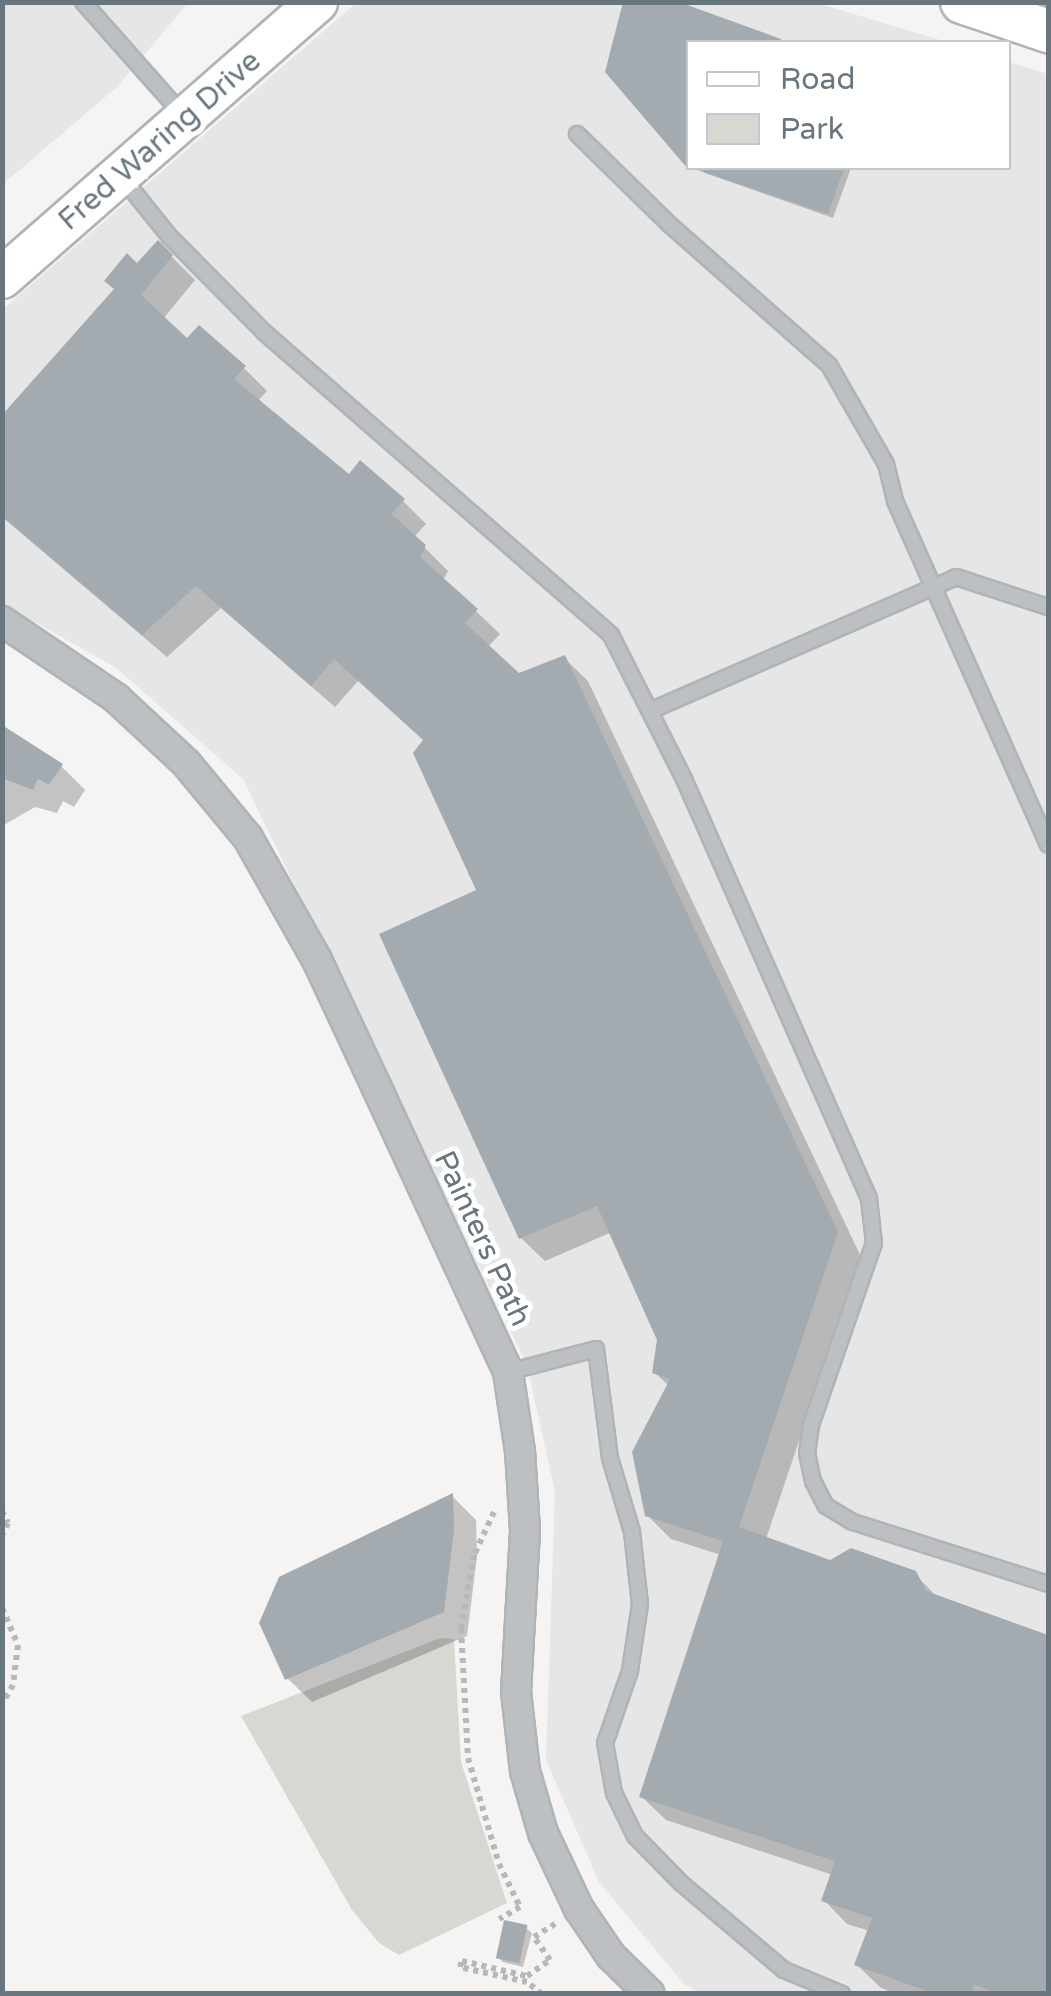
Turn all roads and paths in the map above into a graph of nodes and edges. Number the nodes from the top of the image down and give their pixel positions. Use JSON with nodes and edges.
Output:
{"nodes":[{"id":1,"x":83,"y":2,"type":"edge"},
{"id":2,"x":317,"y":2,"type":"edge"},
{"id":3,"x":962,"y":2,"type":"edge"},
{"id":4,"x":1048,"y":31,"type":"edge"},
{"id":5,"x":186,"y":118,"type":"junction"},
{"id":6,"x":577,"y":134,"type":"dead end"},
{"id":7,"x":120,"y":176,"type":"junction"},
{"id":8,"x":2,"y":278,"type":"edge"},
{"id":9,"x":932,"y":586,"type":"junction"},
{"id":10,"x":1048,"y":607,"type":"edge"},
{"id":11,"x":2,"y":620,"type":"edge"},
{"id":12,"x":652,"y":710,"type":"junction"},
{"id":13,"x":1048,"y":844,"type":"edge"},
{"id":14,"x":508,"y":1372,"type":"junction"},
{"id":15,"x":500,"y":1500,"type":"dead end"},
{"id":16,"x":2,"y":1511,"type":"edge"},
{"id":17,"x":2,"y":1535,"type":"edge"},
{"id":18,"x":1048,"y":1584,"type":"edge"},
{"id":19,"x":2,"y":1608,"type":"edge"},
{"id":20,"x":2,"y":1704,"type":"edge"},
{"id":21,"x":500,"y":1919,"type":"dead end"},
{"id":22,"x":555,"y":1924,"type":"dead end"},
{"id":23,"x":542,"y":1994,"type":"edge"},
{"id":24,"x":650,"y":1994,"type":"edge"},
{"id":25,"x":842,"y":1994,"type":"edge"}],
"edges":[{"from":1,"to":5,"type":"lane"},
{"from":2,"to":5,"type":"street","name":"Fred Waring Drive"},
{"from":3,"to":4,"type":"main road"},
{"from":5,"to":7,"type":"street","name":"Fred Waring Drive"},
{"from":6,"to":9,"type":"lane"},
{"from":7,"to":8,"type":"street","name":"Fred Waring Drive"},
{"from":7,"to":12,"type":"lane"},
{"from":9,"to":10,"type":"lane"},
{"from":9,"to":12,"type":"lane"},
{"from":9,"to":13,"type":"lane"},
{"from":11,"to":14,"type":"street","name":"Painters Path"},
{"from":12,"to":18,"type":"lane"},
{"from":14,"to":24,"type":"street","name":"Painters Path"},
{"from":14,"to":25,"type":"lane"},
{"from":15,"to":21,"type":"path"},
{"from":16,"to":17,"type":"path"},
{"from":19,"to":20,"type":"path"},
{"from":22,"to":23,"type":"path"}]}
